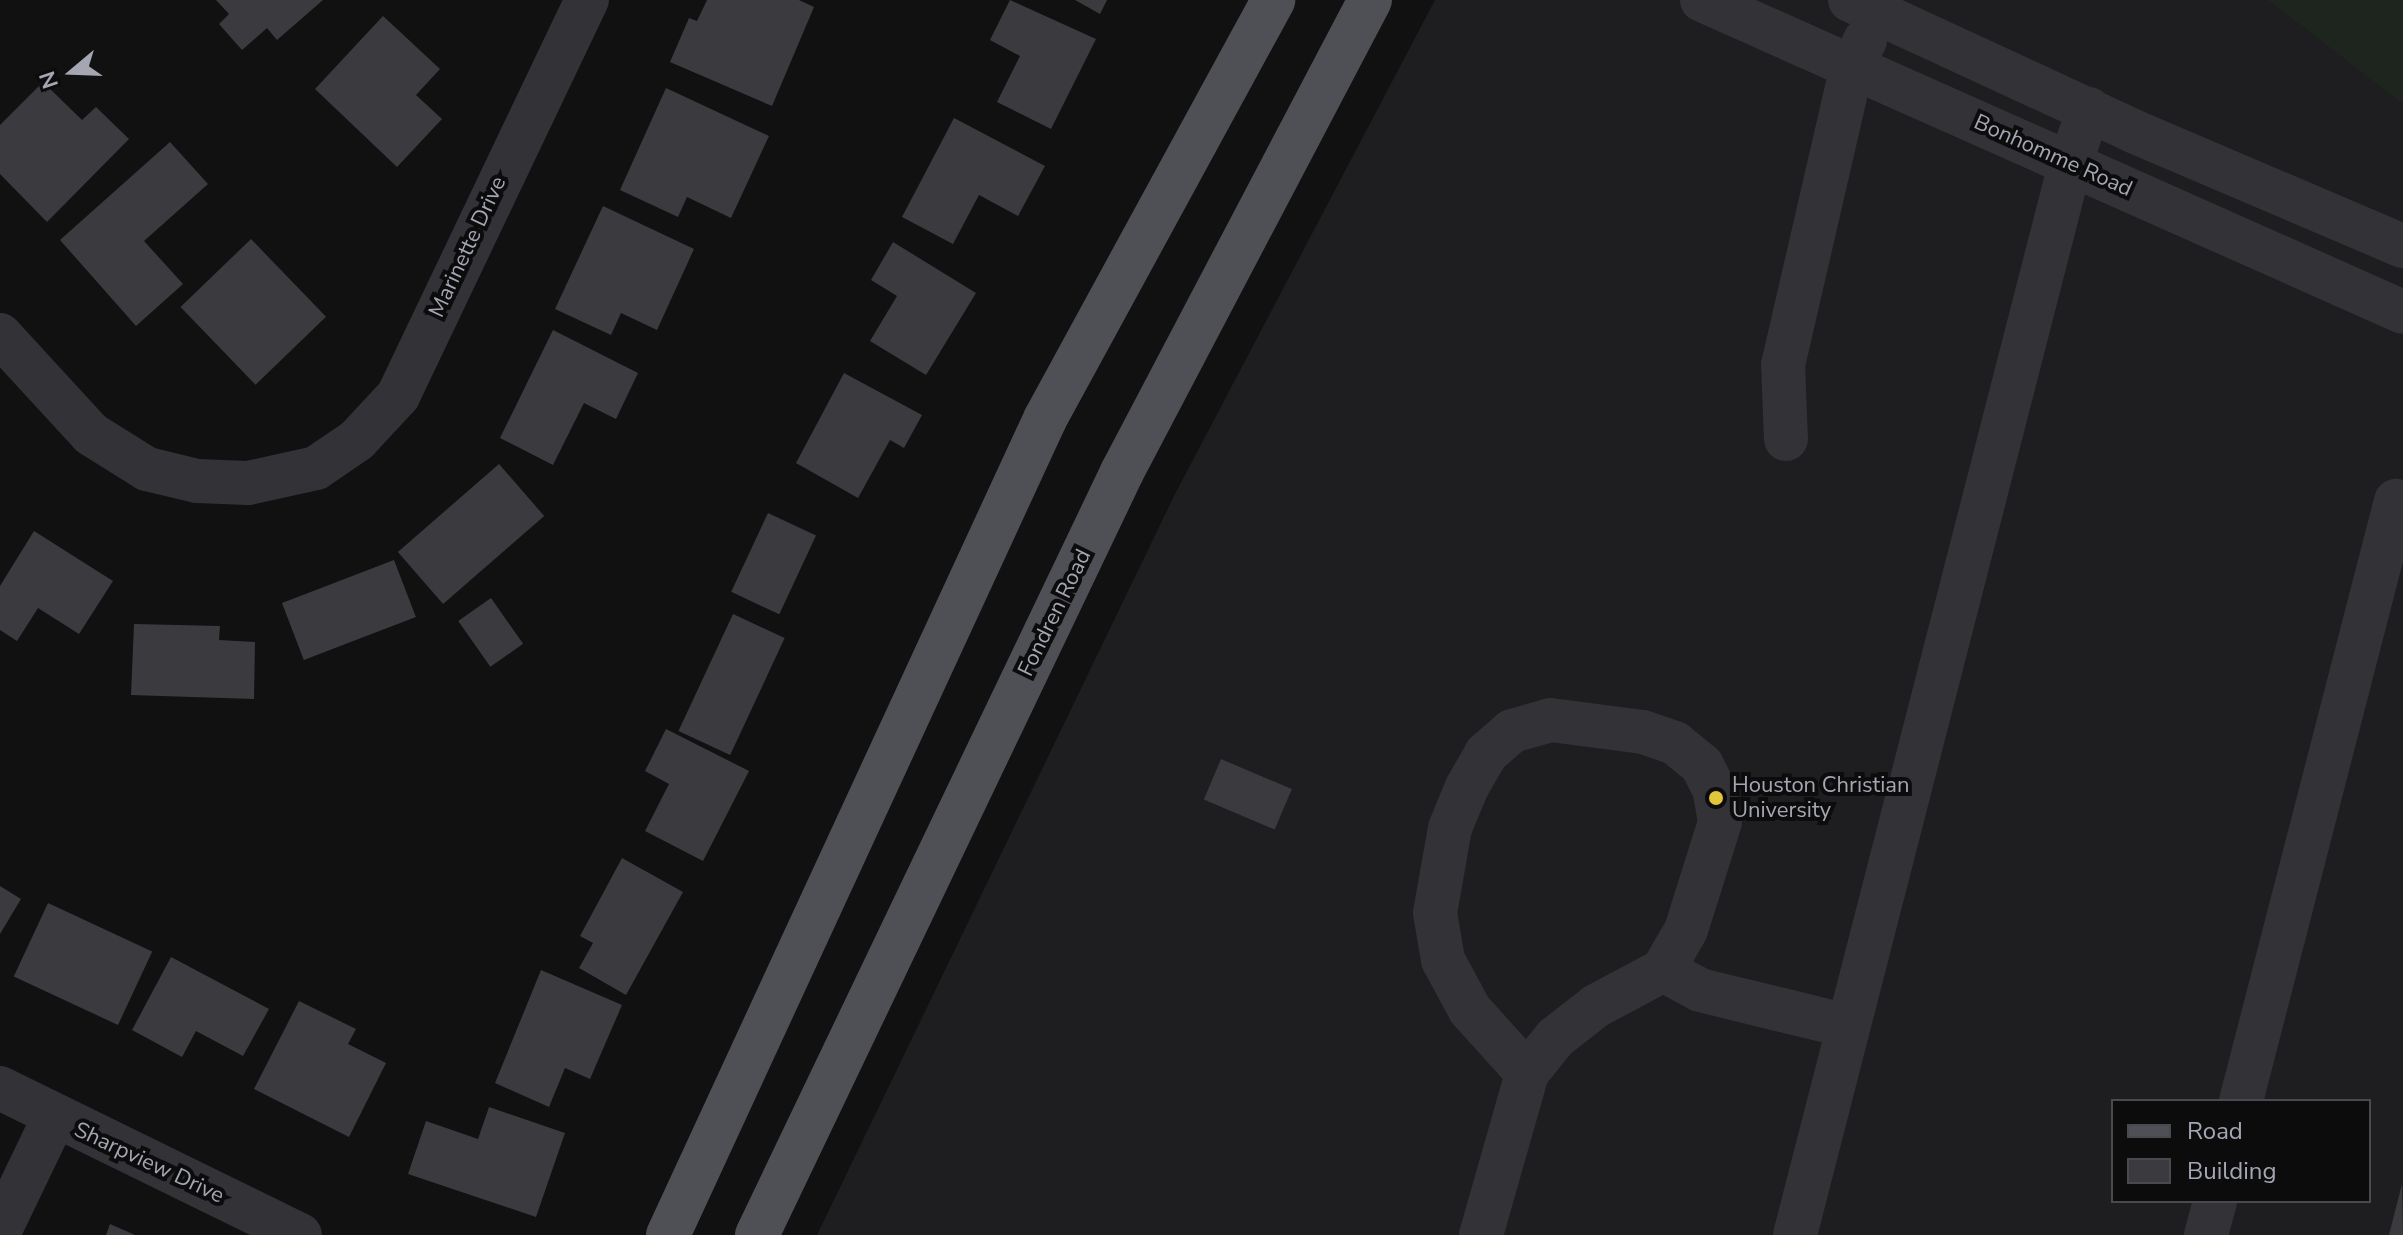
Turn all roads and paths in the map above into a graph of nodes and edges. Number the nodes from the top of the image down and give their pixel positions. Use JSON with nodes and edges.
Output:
{"nodes":[{"id":1,"x":1273,"y":0,"type":"edge"},
{"id":2,"x":1370,"y":0,"type":"edge"},
{"id":3,"x":1702,"y":0,"type":"edge"},
{"id":4,"x":573,"y":5,"type":"edge"},
{"id":5,"x":1864,"y":6,"type":"edge"},
{"id":6,"x":1852,"y":67,"type":"junction"},
{"id":7,"x":2089,"y":109,"type":"junction"},
{"id":8,"x":2071,"y":161,"type":"junction"},
{"id":9,"x":2403,"y":246,"type":"edge"},
{"id":10,"x":2403,"y":312,"type":"edge"},
{"id":11,"x":0,"y":335,"type":"edge"},
{"id":12,"x":1786,"y":439,"type":"dead end"},
{"id":13,"x":2396,"y":501,"type":"dead end"},
{"id":14,"x":1663,"y":970,"type":"junction"},
{"id":15,"x":1848,"y":1026,"type":"junction"},
{"id":16,"x":1527,"y":1073,"type":"junction"},
{"id":17,"x":0,"y":1088,"type":"edge"},
{"id":18,"x":2242,"y":1099,"type":"edge"},
{"id":19,"x":54,"y":1118,"type":"junction"},
{"id":20,"x":2214,"y":1203,"type":"edge"},
{"id":21,"x":0,"y":1230,"type":"edge"},
{"id":22,"x":300,"y":1235,"type":"edge"},
{"id":23,"x":668,"y":1235,"type":"edge"},
{"id":24,"x":757,"y":1235,"type":"edge"},
{"id":25,"x":1481,"y":1235,"type":"edge"},
{"id":26,"x":1795,"y":1235,"type":"edge"},
{"id":27,"x":2206,"y":1235,"type":"edge"}],
"edges":[{"from":1,"to":23,"type":"main road"},
{"from":2,"to":24,"type":"main road","name":"Fondren Road"},
{"from":3,"to":6,"type":"street","name":"Bonhomme Road"},
{"from":4,"to":11,"type":"street","name":"Marinette Drive"},
{"from":5,"to":6,"type":"street"},
{"from":5,"to":7,"type":"street"},
{"from":6,"to":8,"type":"street","name":"Bonhomme Road"},
{"from":6,"to":12,"type":"street"},
{"from":7,"to":8,"type":"street"},
{"from":7,"to":9,"type":"street"},
{"from":8,"to":10,"type":"street","name":"Bonhomme Road"},
{"from":8,"to":15,"type":"street"},
{"from":13,"to":18,"type":"street"},
{"from":14,"to":15,"type":"street"},
{"from":14,"to":16,"type":"street"},
{"from":14,"to":16,"type":"street"},
{"from":15,"to":26,"type":"street"},
{"from":16,"to":25,"type":"street"},
{"from":17,"to":19,"type":"street","name":"Sharpview Drive"},
{"from":19,"to":21,"type":"street"},
{"from":19,"to":22,"type":"street","name":"Sharpview Drive"},
{"from":20,"to":27,"type":"street"}]}
